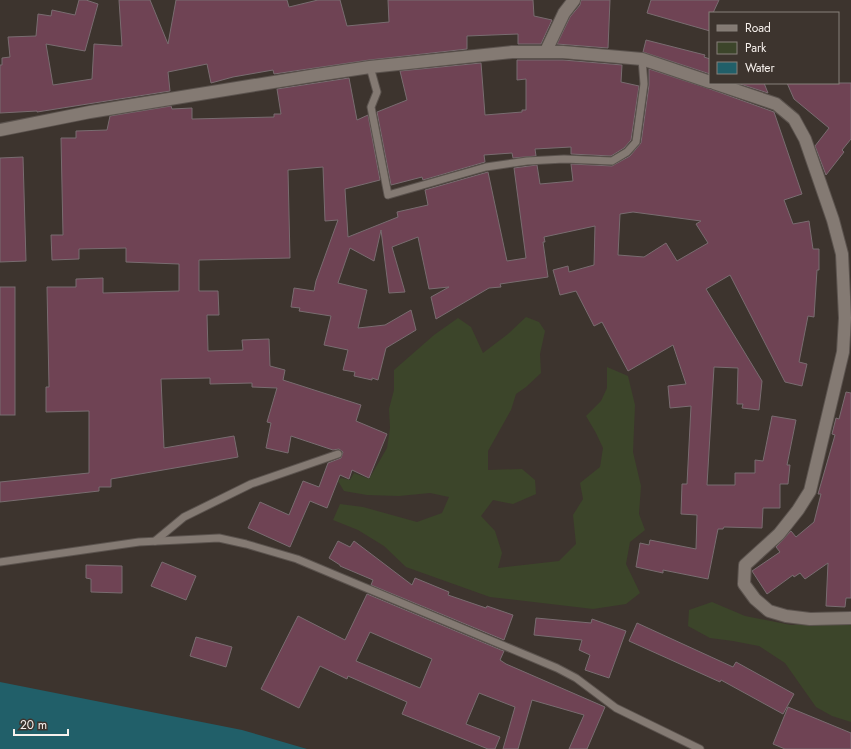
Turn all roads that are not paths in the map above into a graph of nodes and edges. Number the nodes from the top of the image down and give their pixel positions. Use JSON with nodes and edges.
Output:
{"nodes":[{"id":1,"x":574,"y":0,"type":"edge"},
{"id":2,"x":546,"y":51,"type":"junction"},
{"id":3,"x":642,"y":59,"type":"junction"},
{"id":4,"x":370,"y":67,"type":"junction"},
{"id":5,"x":709,"y":82,"type":"edge"},
{"id":6,"x":717,"y":84,"type":"edge"},
{"id":7,"x":0,"y":130,"type":"edge"},
{"id":8,"x":338,"y":454,"type":"dead end"},
{"id":9,"x":155,"y":541,"type":"junction"},
{"id":10,"x":0,"y":562,"type":"edge"},
{"id":11,"x":851,"y":618,"type":"edge"},
{"id":12,"x":700,"y":749,"type":"edge"}],
"edges":[{"from":1,"to":2,"type":"street"},
{"from":2,"to":3,"type":"street"},
{"from":2,"to":4,"type":"street"},
{"from":3,"to":4,"type":"lane"},
{"from":3,"to":5,"type":"street"},
{"from":4,"to":7,"type":"street"},
{"from":6,"to":11,"type":"street"},
{"from":8,"to":9,"type":"lane"},
{"from":9,"to":10,"type":"lane"},
{"from":9,"to":12,"type":"lane"}]}
